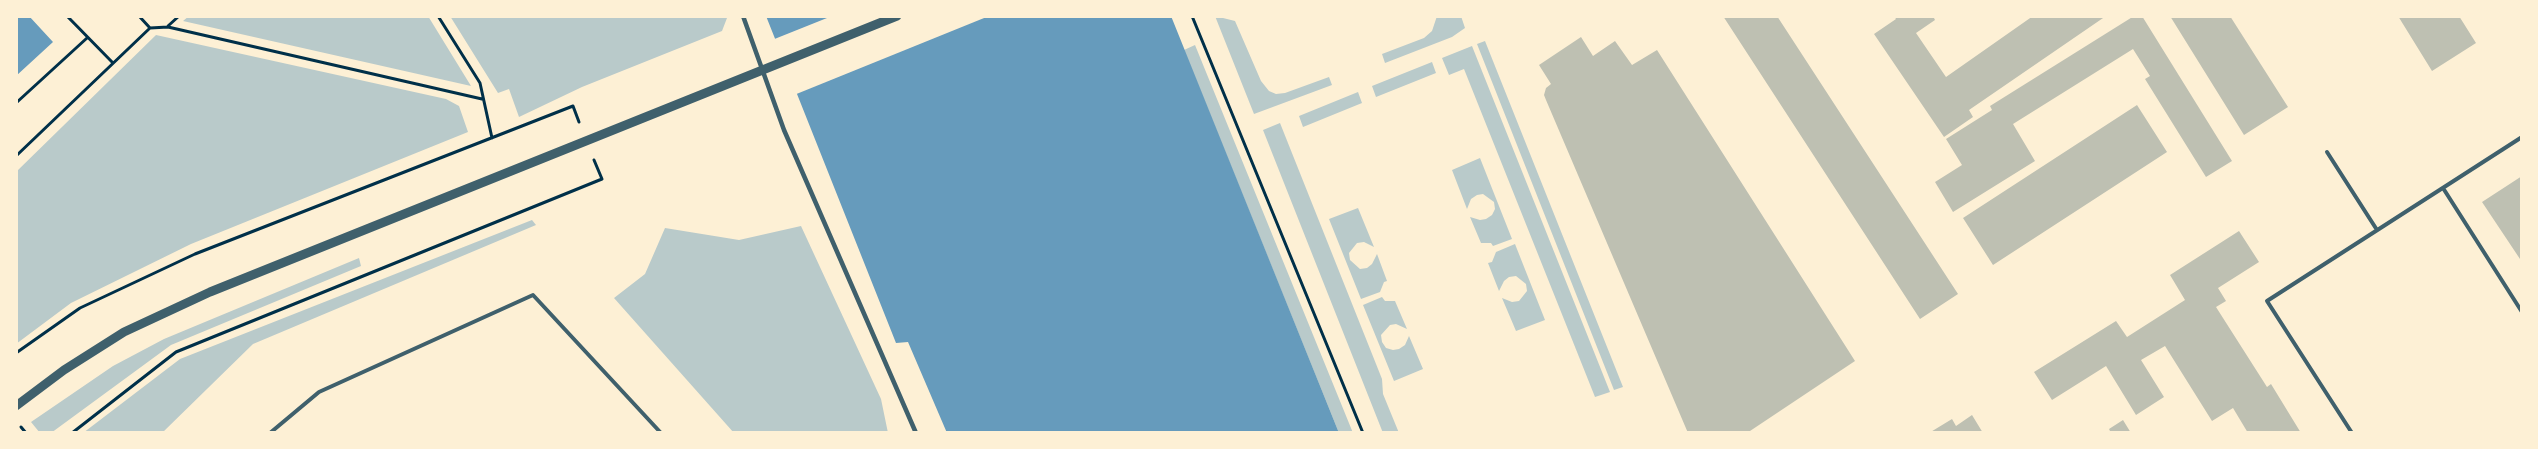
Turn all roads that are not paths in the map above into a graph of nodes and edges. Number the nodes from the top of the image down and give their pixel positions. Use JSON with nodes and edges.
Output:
{"nodes":[{"id":1,"x":743,"y":16,"type":"edge"},
{"id":2,"x":897,"y":16,"type":"edge"},
{"id":3,"x":2522,"y":137,"type":"edge"},
{"id":4,"x":2328,"y":152,"type":"dead end"},
{"id":5,"x":2443,"y":188,"type":"junction"},
{"id":6,"x":2377,"y":230,"type":"junction"},
{"id":7,"x":2522,"y":312,"type":"edge"},
{"id":8,"x":16,"y":406,"type":"edge"},
{"id":9,"x":271,"y":432,"type":"edge"},
{"id":10,"x":661,"y":433,"type":"edge"},
{"id":11,"x":916,"y":433,"type":"edge"},
{"id":12,"x":2352,"y":433,"type":"edge"}],
"edges":[{"from":1,"to":11,"type":"street"},
{"from":2,"to":8,"type":"street"},
{"from":3,"to":5,"type":"lane"},
{"from":4,"to":6,"type":"lane"},
{"from":5,"to":6,"type":"lane"},
{"from":5,"to":7,"type":"lane"},
{"from":6,"to":12,"type":"lane"},
{"from":9,"to":10,"type":"lane"}]}
